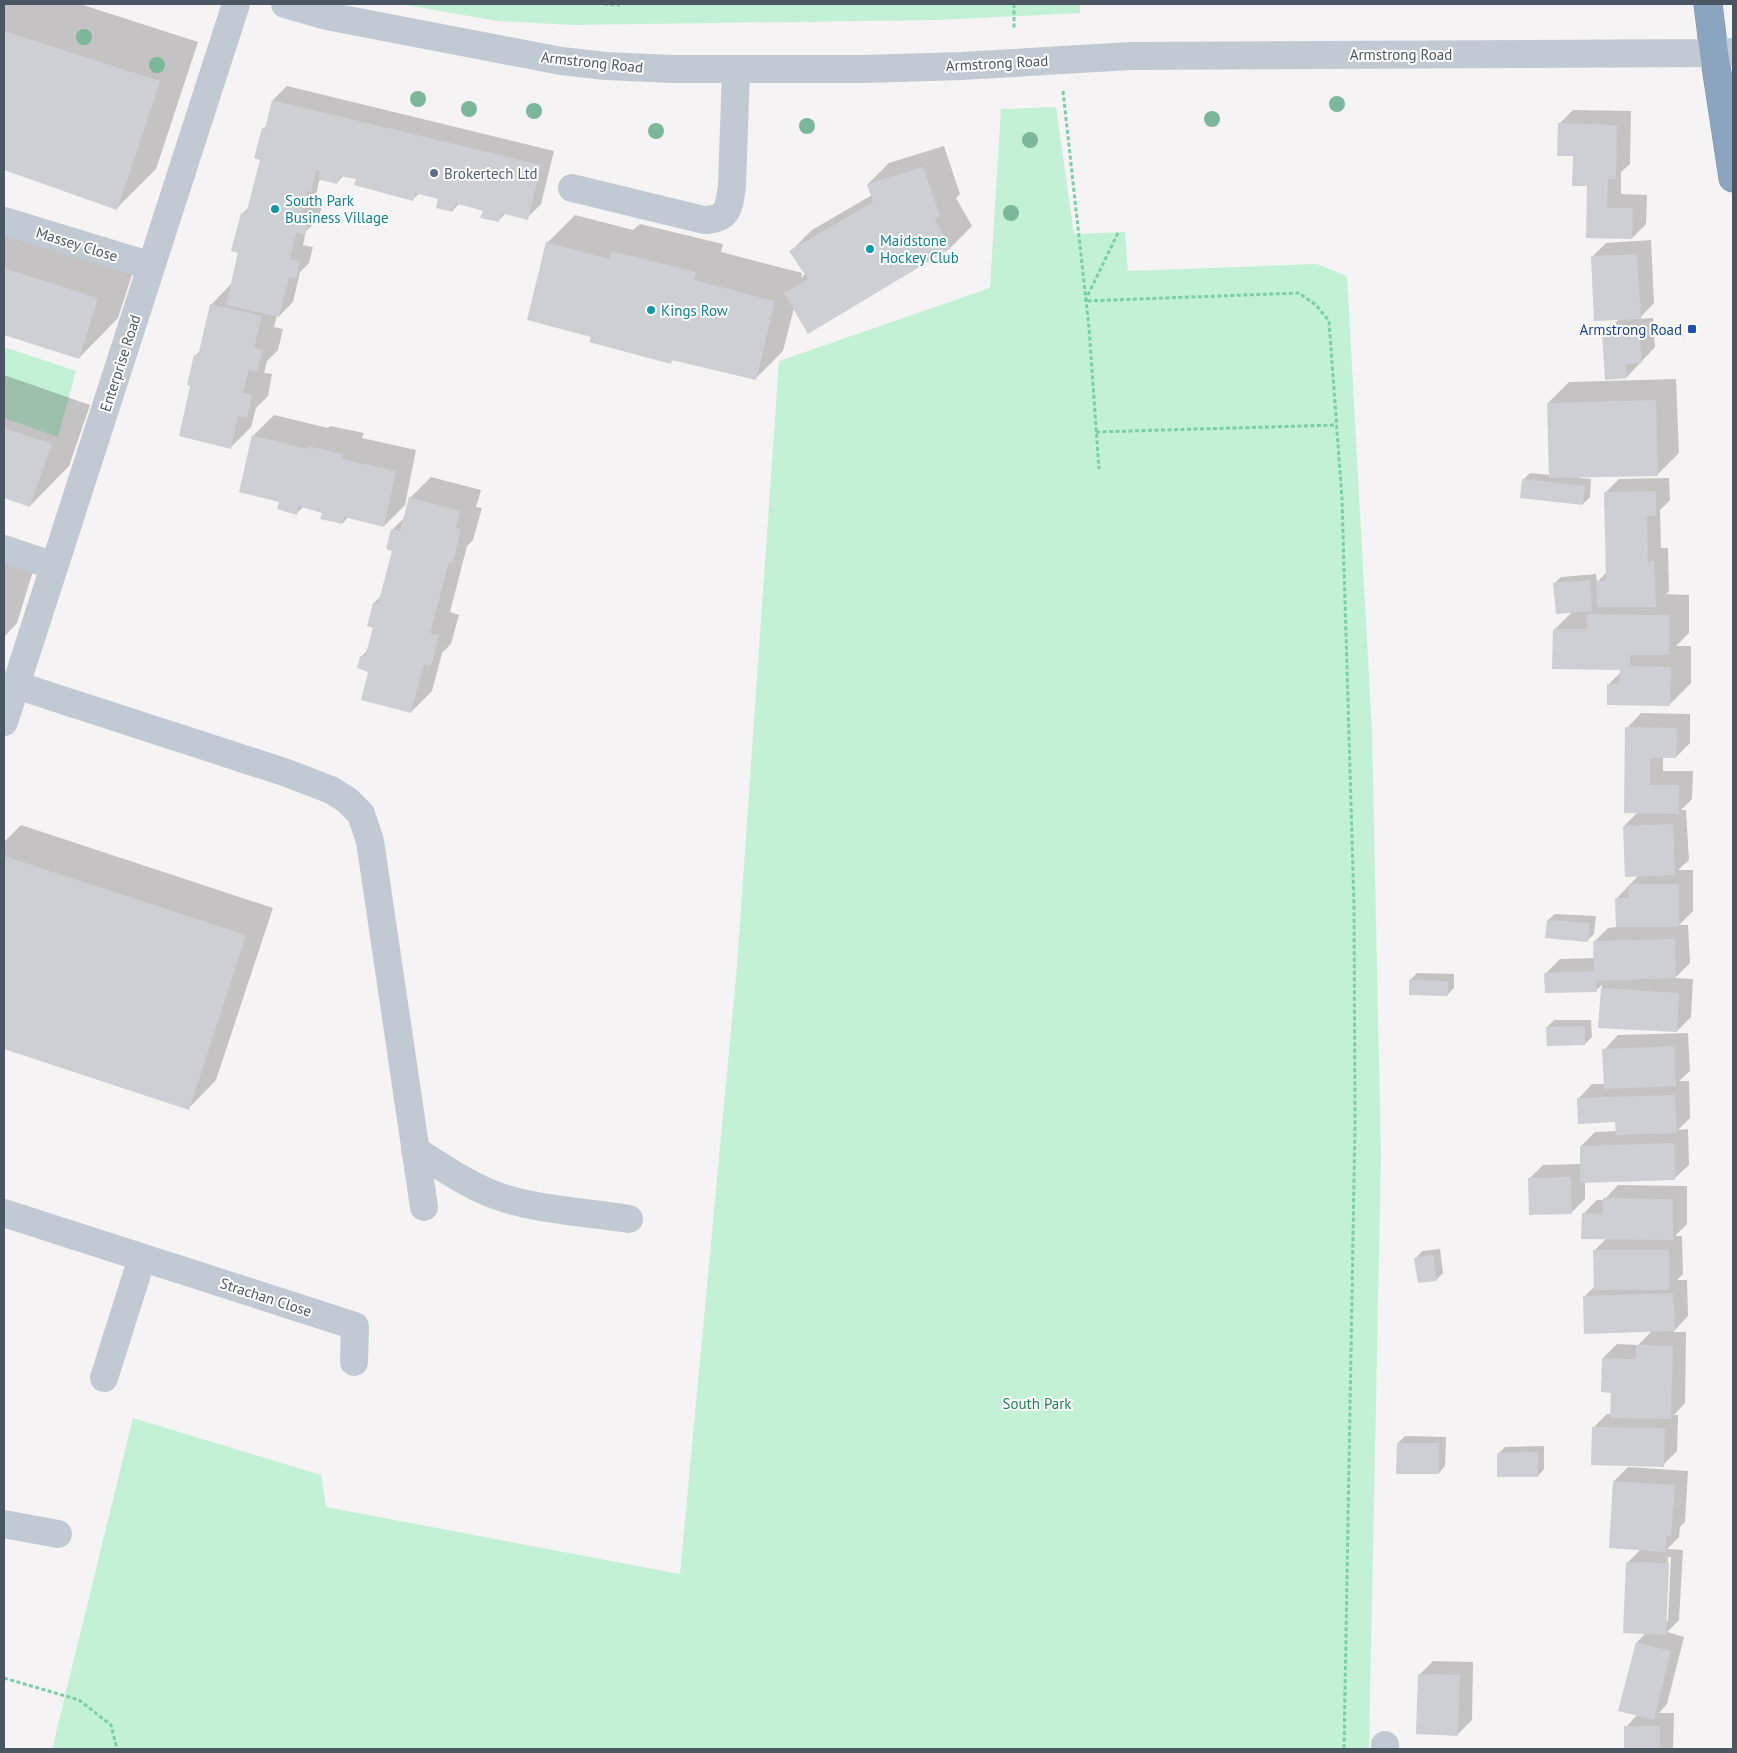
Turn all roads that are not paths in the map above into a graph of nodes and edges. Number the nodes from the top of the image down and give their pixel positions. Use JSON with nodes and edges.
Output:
{"nodes":[{"id":1,"x":236,"y":4,"type":"edge"},
{"id":2,"x":285,"y":4,"type":"edge"},
{"id":3,"x":1708,"y":4,"type":"edge"},
{"id":4,"x":1724,"y":52,"type":"edge"},
{"id":5,"x":736,"y":69,"type":"junction"},
{"id":6,"x":1733,"y":178,"type":"edge"},
{"id":7,"x":572,"y":188,"type":"dead end"},
{"id":8,"x":4,"y":221,"type":"edge"},
{"id":9,"x":151,"y":266,"type":"junction"},
{"id":10,"x":4,"y":549,"type":"edge"},
{"id":11,"x":54,"y":566,"type":"junction"},
{"id":12,"x":16,"y":685,"type":"junction"},
{"id":13,"x":4,"y":722,"type":"edge"},
{"id":14,"x":415,"y":1150,"type":"junction"},
{"id":15,"x":424,"y":1207,"type":"dead end"},
{"id":16,"x":4,"y":1213,"type":"edge"},
{"id":17,"x":629,"y":1219,"type":"dead end"},
{"id":18,"x":142,"y":1258,"type":"junction"},
{"id":19,"x":354,"y":1362,"type":"dead end"},
{"id":20,"x":104,"y":1378,"type":"dead end"},
{"id":21,"x":4,"y":1524,"type":"edge"},
{"id":22,"x":58,"y":1534,"type":"dead end"}],
"edges":[{"from":1,"to":9,"type":"street","name":"Enterprise Road"},
{"from":2,"to":5,"type":"street","name":"Armstrong Road"},
{"from":3,"to":4,"type":"highway"},
{"from":4,"to":5,"type":"street","name":"Armstrong Road"},
{"from":4,"to":6,"type":"highway"},
{"from":5,"to":7,"type":"street"},
{"from":8,"to":9,"type":"street","name":"Massey Close"},
{"from":9,"to":11,"type":"street","name":"Enterprise Road"},
{"from":10,"to":11,"type":"street"},
{"from":11,"to":12,"type":"street","name":"Enterprise Road"},
{"from":12,"to":13,"type":"street","name":"Enterprise Road"},
{"from":12,"to":14,"type":"street"},
{"from":14,"to":15,"type":"street"},
{"from":14,"to":17,"type":"street"},
{"from":16,"to":18,"type":"street","name":"Strachan Close"},
{"from":18,"to":19,"type":"street","name":"Strachan Close"},
{"from":18,"to":20,"type":"street"},
{"from":21,"to":22,"type":"street"}]}
